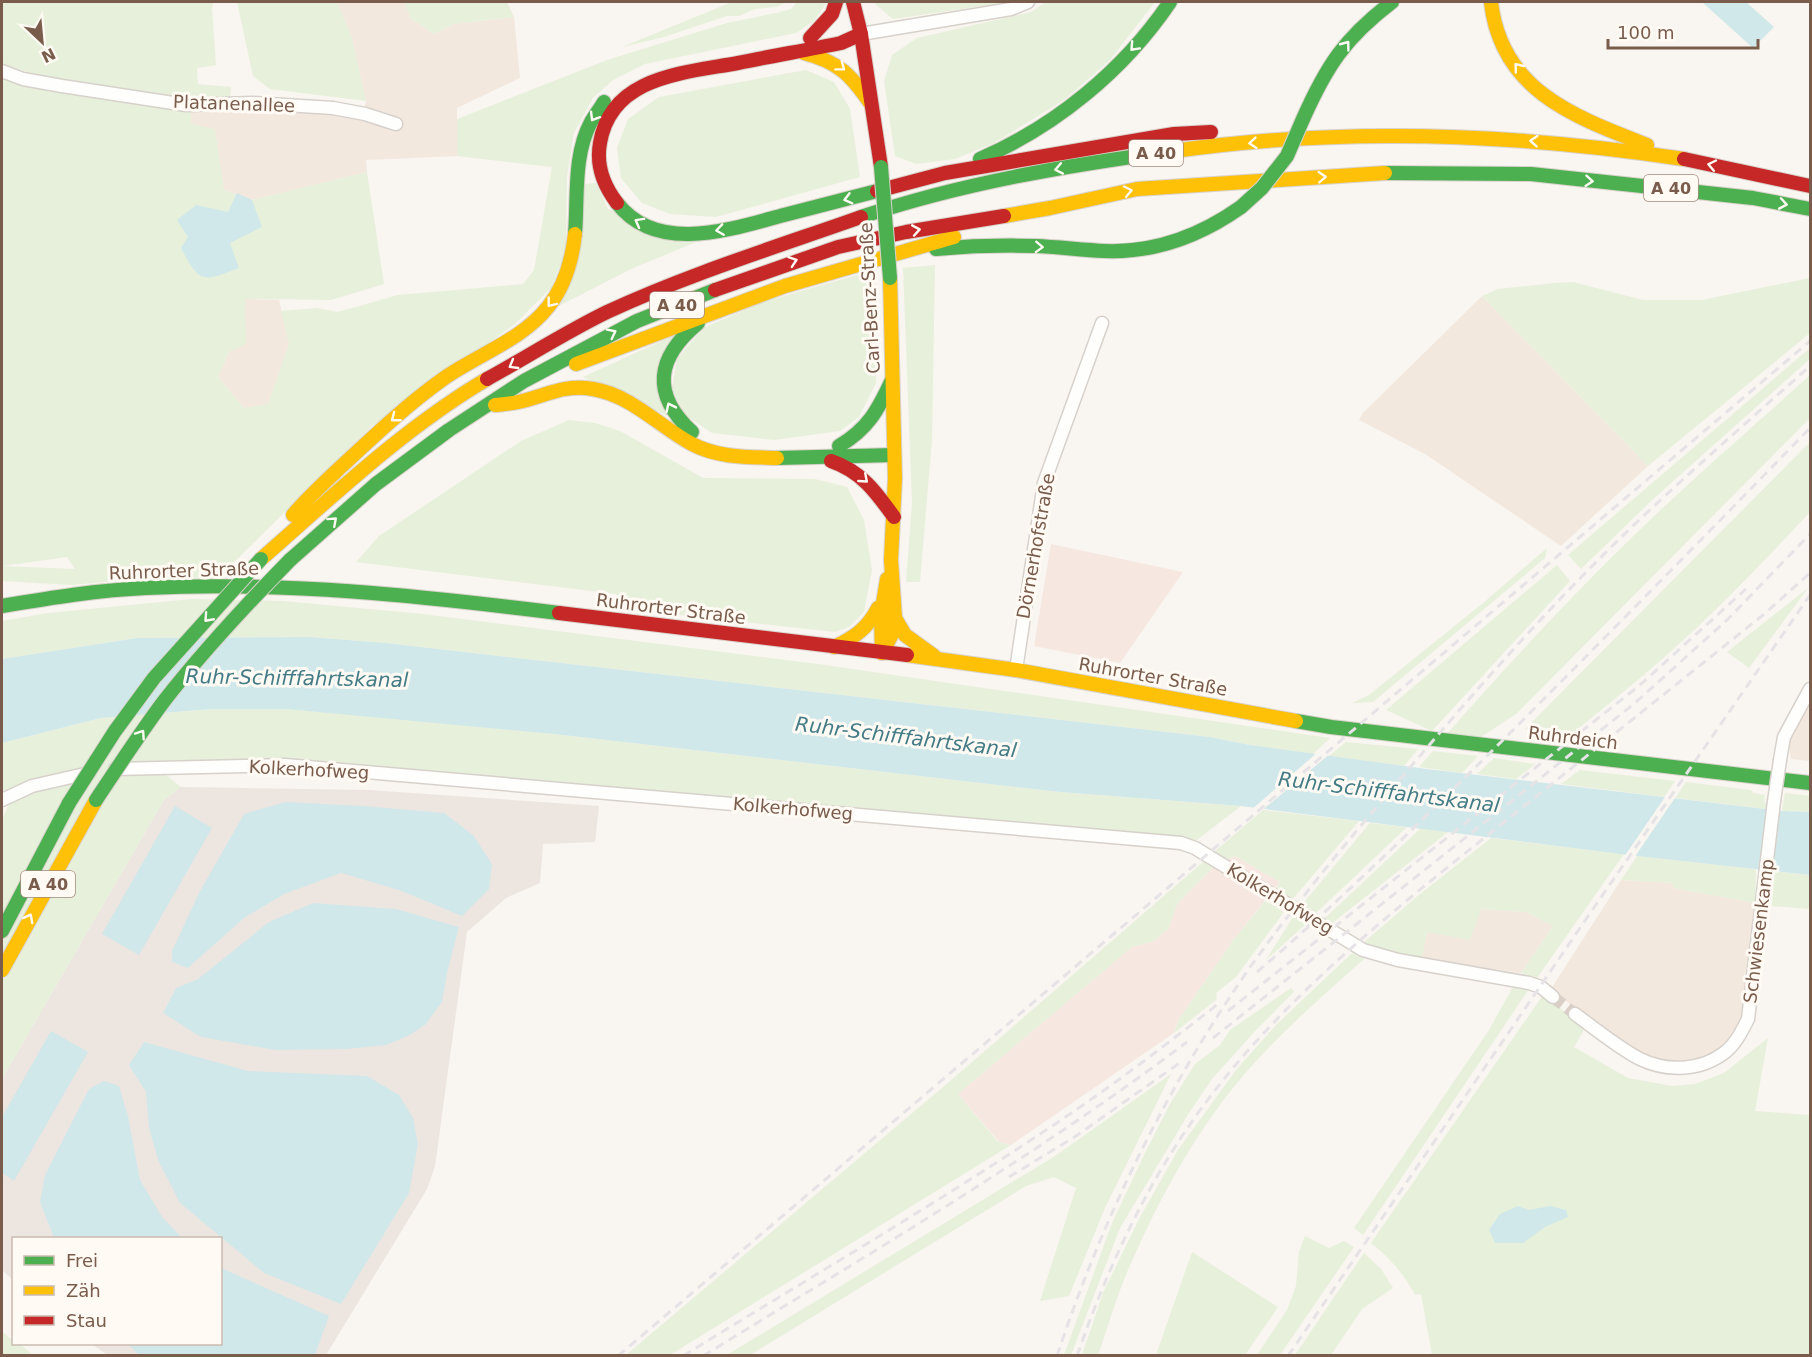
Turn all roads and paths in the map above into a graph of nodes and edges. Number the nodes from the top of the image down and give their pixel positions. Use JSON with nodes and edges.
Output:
{"nodes":[{"id":1,"x":836,"y":2,"type":"edge"},
{"id":2,"x":854,"y":2,"type":"edge"},
{"id":3,"x":1028,"y":2,"type":"edge"},
{"id":4,"x":1170,"y":2,"type":"edge"},
{"id":5,"x":1392,"y":2,"type":"edge"},
{"id":6,"x":1491,"y":2,"type":"edge"},
{"id":7,"x":861,"y":34,"type":"junction"},
{"id":8,"x":810,"y":38,"type":"junction"},
{"id":9,"x":796,"y":52,"type":"junction"},
{"id":10,"x":2,"y":71,"type":"edge"},
{"id":11,"x":871,"y":104,"type":"junction"},
{"id":12,"x":396,"y":124,"type":"dead end"},
{"id":13,"x":1254,"y":128,"type":"dead end"},
{"id":14,"x":1220,"y":131,"type":"dead end"},
{"id":15,"x":1416,"y":136,"type":"junction"},
{"id":16,"x":1676,"y":157,"type":"junction"},
{"id":17,"x":945,"y":173,"type":"junction"},
{"id":18,"x":1810,"y":186,"type":"edge"},
{"id":19,"x":817,"y":207,"type":"junction"},
{"id":20,"x":1050,"y":207,"type":"junction"},
{"id":21,"x":1810,"y":208,"type":"edge"},
{"id":22,"x":741,"y":240,"type":"dead end"},
{"id":23,"x":721,"y":251,"type":"dead end"},
{"id":24,"x":902,"y":251,"type":"junction"},
{"id":25,"x":619,"y":306,"type":"junction"},
{"id":26,"x":719,"y":309,"type":"junction"},
{"id":27,"x":1102,"y":323,"type":"dead end"},
{"id":28,"x":892,"y":380,"type":"junction"},
{"id":29,"x":524,"y":381,"type":"junction"},
{"id":30,"x":482,"y":408,"type":"junction"},
{"id":31,"x":839,"y":446,"type":"junction"},
{"id":32,"x":894,"y":448,"type":"junction"},
{"id":33,"x":820,"y":459,"type":"junction"},
{"id":34,"x":894,"y":517,"type":"junction"},
{"id":35,"x":261,"y":559,"type":"junction"},
{"id":36,"x":891,"y":560,"type":"junction"},
{"id":37,"x":882,"y":599,"type":"junction"},
{"id":38,"x":2,"y":606,"type":"edge"},
{"id":39,"x":895,"y":618,"type":"junction"},
{"id":40,"x":834,"y":647,"type":"junction"},
{"id":41,"x":882,"y":653,"type":"junction"},
{"id":42,"x":940,"y":659,"type":"junction"},
{"id":43,"x":1016,"y":670,"type":"junction"},
{"id":44,"x":1810,"y":689,"type":"edge"},
{"id":45,"x":1331,"y":727,"type":"joint"},
{"id":46,"x":1810,"y":783,"type":"edge"},
{"id":47,"x":2,"y":800,"type":"edge"},
{"id":48,"x":2,"y":931,"type":"edge"},
{"id":49,"x":2,"y":970,"type":"edge"},
{"id":50,"x":1553,"y":996,"type":"tunnel mouth"},
{"id":51,"x":1580,"y":1017,"type":"tunnel mouth"}],
"edges":[{"from":1,"to":8,"type":"main road"},
{"from":2,"to":7,"type":"main road","name":"Carl-Benz-Straße"},
{"from":3,"to":7,"type":"street"},
{"from":4,"to":17,"type":"main road","one_way":true},
{"from":24,"to":5,"type":"main road","one_way":true,"bridge":true},
{"from":16,"to":6,"type":"main road","one_way":true},
{"from":7,"to":8,"type":"main road"},
{"from":7,"to":9,"type":"main road"},
{"from":7,"to":11,"type":"main road","name":"Carl-Benz-Straße"},
{"from":8,"to":35,"type":"main road","one_way":true},
{"from":9,"to":11,"type":"main road","one_way":true},
{"from":19,"to":9,"type":"main road","one_way":true},
{"from":10,"to":12,"type":"street","name":"Platanenallee"},
{"from":11,"to":28,"type":"main road","name":"Carl-Benz-Straße","bridge":true},
{"from":13,"to":15,"type":"main road"},
{"from":14,"to":17,"type":"main road"},
{"from":16,"to":15,"type":"main road","number":"A 40","one_way":true},
{"from":15,"to":25,"type":"main road","number":"A 40","one_way":true},
{"from":18,"to":16,"type":"main road","number":"A 40","one_way":true},
{"from":17,"to":19,"type":"main road","one_way":true},
{"from":19,"to":22,"type":"main road"},
{"from":20,"to":21,"type":"main road","number":"A 40","one_way":true},
{"from":20,"to":24,"type":"main road"},
{"from":29,"to":20,"type":"main road","number":"A 40","one_way":true},
{"from":23,"to":25,"type":"main road"},
{"from":24,"to":26,"type":"main road"},
{"from":25,"to":35,"type":"main road","number":"A 40","one_way":true},
{"from":26,"to":29,"type":"main road"},
{"from":31,"to":26,"type":"main road","one_way":true},
{"from":27,"to":43,"type":"street","name":"Dörnerhofstraße"},
{"from":28,"to":31,"type":"main road"},
{"from":28,"to":32,"type":"main road","name":"Carl-Benz-Straße"},
{"from":29,"to":30,"type":"main road","number":"A 40"},
{"from":30,"to":33,"type":"main road"},
{"from":49,"to":30,"type":"main road","number":"A 40","one_way":true,"bridge":true},
{"from":31,"to":32,"type":"main road"},
{"from":32,"to":33,"type":"main road"},
{"from":32,"to":34,"type":"main road","name":"Carl-Benz-Straße"},
{"from":33,"to":34,"type":"main road","one_way":true},
{"from":34,"to":36,"type":"main road","name":"Carl-Benz-Straße"},
{"from":35,"to":48,"type":"main road","number":"A 40","one_way":true,"bridge":true},
{"from":36,"to":37,"type":"main road","name":"Carl-Benz-Straße"},
{"from":36,"to":39,"type":"main road","name":"Carl-Benz-Straße"},
{"from":37,"to":40,"type":"main road"},
{"from":37,"to":41,"type":"main road","name":"Carl-Benz-Straße"},
{"from":38,"to":40,"type":"main road","name":"Ruhrorter Straße"},
{"from":39,"to":41,"type":"main road","name":"Carl-Benz-Straße"},
{"from":39,"to":42,"type":"main road"},
{"from":40,"to":41,"type":"main road","name":"Ruhrorter Straße"},
{"from":41,"to":42,"type":"main road","name":"Ruhrorter Straße"},
{"from":42,"to":43,"type":"main road","name":"Ruhrorter Straße"},
{"from":43,"to":45,"type":"main road","name":"Ruhrorter Straße"},
{"from":44,"to":51,"type":"street","name":"Schwiesenkamp","bridge":true},
{"from":45,"to":46,"type":"main road","name":"Ruhrdeich"},
{"from":47,"to":50,"type":"street","name":"Kolkerhofweg"}]}
